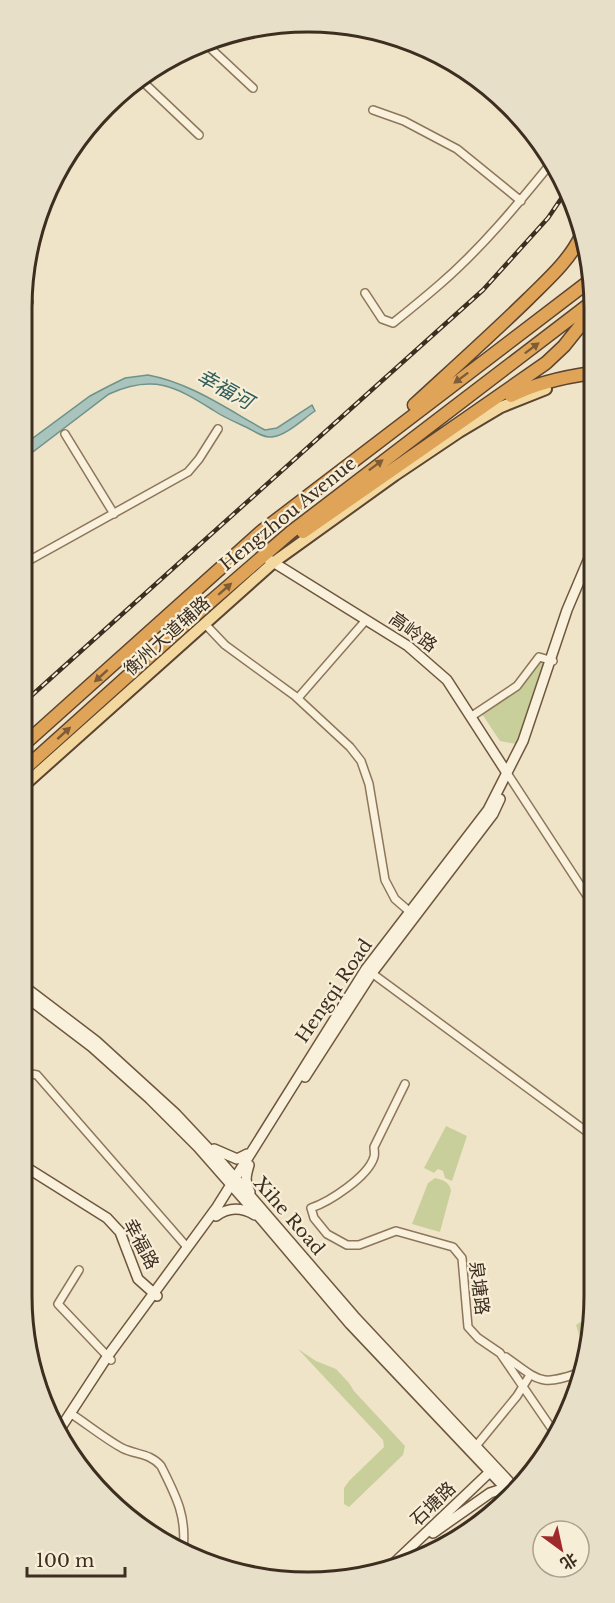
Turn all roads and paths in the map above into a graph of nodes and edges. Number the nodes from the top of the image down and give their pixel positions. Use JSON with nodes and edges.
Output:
{"nodes":[{"id":1,"x":211,"y":49,"type":"edge"},
{"id":2,"x":145,"y":84,"type":"edge"},
{"id":3,"x":253,"y":88,"type":"dead end"},
{"id":4,"x":373,"y":110,"type":"dead end"},
{"id":5,"x":199,"y":135,"type":"dead end"},
{"id":6,"x":546,"y":169,"type":"edge"},
{"id":7,"x":521,"y":201,"type":"junction"},
{"id":8,"x":576,"y":244,"type":"edge"},
{"id":9,"x":583,"y":285,"type":"edge"},
{"id":10,"x":365,"y":292,"type":"dead end"},
{"id":11,"x":584,"y":308,"type":"edge"},
{"id":12,"x":584,"y":321,"type":"edge"},
{"id":13,"x":584,"y":374,"type":"edge"},
{"id":14,"x":584,"y":380,"type":"edge"},
{"id":15,"x":460,"y":423,"type":"junction"},
{"id":16,"x":218,"y":429,"type":"dead end"},
{"id":17,"x":64,"y":434,"type":"dead end"},
{"id":18,"x":352,"y":460,"type":"junction"},
{"id":19,"x":114,"y":514,"type":"junction"},
{"id":20,"x":263,"y":555,"type":"junction"},
{"id":21,"x":32,"y":559,"type":"edge"},
{"id":22,"x":274,"y":562,"type":"junction"},
{"id":23,"x":584,"y":570,"type":"edge"},
{"id":24,"x":584,"y":576,"type":"edge"},
{"id":25,"x":366,"y":620,"type":"junction"},
{"id":26,"x":205,"y":624,"type":"junction"},
{"id":27,"x":551,"y":661,"type":"junction"},
{"id":28,"x":298,"y":698,"type":"junction"},
{"id":29,"x":472,"y":716,"type":"junction"},
{"id":30,"x":32,"y":737,"type":"edge"},
{"id":31,"x":32,"y":762,"type":"edge"},
{"id":32,"x":508,"y":776,"type":"junction"},
{"id":33,"x":32,"y":778,"type":"edge"},
{"id":34,"x":584,"y":891,"type":"edge"},
{"id":35,"x":410,"y":912,"type":"junction"},
{"id":36,"x":369,"y":971,"type":"junction"},
{"id":37,"x":32,"y":992,"type":"edge"},
{"id":38,"x":32,"y":1001,"type":"edge"},
{"id":39,"x":32,"y":1074,"type":"edge"},
{"id":40,"x":405,"y":1084,"type":"dead end"},
{"id":41,"x":584,"y":1130,"type":"edge"},
{"id":42,"x":203,"y":1143,"type":"junction"},
{"id":43,"x":251,"y":1150,"type":"junction"},
{"id":44,"x":249,"y":1164,"type":"junction"},
{"id":45,"x":216,"y":1168,"type":"junction"},
{"id":46,"x":32,"y":1173,"type":"edge"},
{"id":47,"x":234,"y":1183,"type":"junction"},
{"id":48,"x":255,"y":1202,"type":"junction"},
{"id":49,"x":216,"y":1211,"type":"junction"},
{"id":50,"x":262,"y":1220,"type":"junction"},
{"id":51,"x":187,"y":1247,"type":"junction"},
{"id":52,"x":80,"y":1270,"type":"dead end"},
{"id":53,"x":154,"y":1294,"type":"junction"},
{"id":54,"x":500,"y":1353,"type":"junction"},
{"id":55,"x":109,"y":1358,"type":"junction"},
{"id":56,"x":530,"y":1374,"type":"junction"},
{"id":57,"x":572,"y":1375,"type":"edge"},
{"id":58,"x":523,"y":1386,"type":"junction"},
{"id":59,"x":72,"y":1414,"type":"junction"},
{"id":60,"x":63,"y":1425,"type":"edge"},
{"id":61,"x":551,"y":1427,"type":"edge"},
{"id":62,"x":65,"y":1428,"type":"edge"},
{"id":63,"x":476,"y":1446,"type":"junction"},
{"id":64,"x":495,"y":1471,"type":"junction"},
{"id":65,"x":510,"y":1483,"type":"edge"},
{"id":66,"x":506,"y":1487,"type":"edge"},
{"id":67,"x":503,"y":1491,"type":"edge"},
{"id":68,"x":433,"y":1533,"type":"junction"},
{"id":69,"x":183,"y":1542,"type":"edge"},
{"id":70,"x":417,"y":1548,"type":"edge"},
{"id":71,"x":405,"y":1553,"type":"edge"}],
"edges":[{"from":1,"to":3,"type":"street"},
{"from":2,"to":5,"type":"street"},
{"from":4,"to":7,"type":"street"},
{"from":6,"to":7,"type":"street"},
{"from":7,"to":10,"type":"street"},
{"from":8,"to":18,"type":"highway"},
{"from":9,"to":18,"type":"highway","name":"Hengzhou Avenue","one_way":true},
{"from":20,"to":11,"type":"highway","name":"Hengzhou Avenue","one_way":true},
{"from":12,"to":15,"type":"highway"},
{"from":13,"to":15,"type":"highway"},
{"from":14,"to":22,"type":"main road","name":"衡州大道辅路"},
{"from":15,"to":20,"type":"highway"},
{"from":16,"to":19,"type":"street"},
{"from":17,"to":19,"type":"street"},
{"from":18,"to":30,"type":"highway","name":"Hengzhou Avenue","one_way":true},
{"from":19,"to":21,"type":"street"},
{"from":20,"to":22,"type":"street","name":"高岭路"},
{"from":31,"to":20,"type":"highway","name":"Hengzhou Avenue","one_way":true},
{"from":22,"to":25,"type":"street","name":"高岭路"},
{"from":22,"to":26,"type":"main road","name":"衡州大道辅路"},
{"from":23,"to":27,"type":"street","name":"Hengqi Road"},
{"from":24,"to":27,"type":"street","name":"Hengqi Road"},
{"from":25,"to":28,"type":"street"},
{"from":25,"to":29,"type":"street","name":"高岭路"},
{"from":26,"to":28,"type":"street"},
{"from":26,"to":33,"type":"main road","name":"衡州大道辅路"},
{"from":27,"to":29,"type":"street"},
{"from":27,"to":32,"type":"street","name":"Hengqi Road"},
{"from":28,"to":35,"type":"street"},
{"from":29,"to":32,"type":"street","name":"高岭路"},
{"from":32,"to":34,"type":"street"},
{"from":32,"to":35,"type":"street","name":"Hengqi Road"},
{"from":32,"to":36,"type":"street","name":"Hengqi Road"},
{"from":35,"to":36,"type":"street","name":"Hengqi Road"},
{"from":36,"to":41,"type":"street"},
{"from":36,"to":43,"type":"street","name":"Hengqi Road"},
{"from":36,"to":44,"type":"street","name":"Hengqi Road"},
{"from":37,"to":42,"type":"street","name":"Xihe Road"},
{"from":38,"to":45,"type":"street","name":"Xihe Road"},
{"from":39,"to":51,"type":"street"},
{"from":40,"to":54,"type":"street","name":"泉塘路"},
{"from":42,"to":43,"type":"street"},
{"from":42,"to":47,"type":"street","name":"Xihe Road"},
{"from":43,"to":47,"type":"street","name":"Hengqi Road"},
{"from":44,"to":47,"type":"street","name":"Hengqi Road"},
{"from":44,"to":48,"type":"street"},
{"from":45,"to":47,"type":"street","name":"Xihe Road"},
{"from":45,"to":49,"type":"street"},
{"from":46,"to":53,"type":"street","name":"幸福路"},
{"from":47,"to":48,"type":"street","name":"Xihe Road"},
{"from":47,"to":49,"type":"street","name":"Hengqi Road"},
{"from":47,"to":50,"type":"street","name":"Xihe Road"},
{"from":48,"to":63,"type":"street","name":"Xihe Road"},
{"from":49,"to":50,"type":"street"},
{"from":49,"to":51,"type":"street","name":"Hengqi Road"},
{"from":49,"to":53,"type":"street","name":"Hengqi Road"},
{"from":50,"to":64,"type":"street","name":"Xihe Road"},
{"from":51,"to":53,"type":"street","name":"Hengqi Road"},
{"from":52,"to":55,"type":"street"},
{"from":53,"to":55,"type":"street","name":"Hengqi Road"},
{"from":54,"to":56,"type":"street"},
{"from":54,"to":58,"type":"street","name":"泉塘路"},
{"from":55,"to":59,"type":"street","name":"Hengqi Road"},
{"from":56,"to":57,"type":"street"},
{"from":56,"to":58,"type":"street"},
{"from":58,"to":61,"type":"street","name":"泉塘路"},
{"from":58,"to":63,"type":"street"},
{"from":59,"to":60,"type":"street","name":"Hengqi Road"},
{"from":59,"to":62,"type":"street","name":"Hengqi Road"},
{"from":59,"to":69,"type":"street"},
{"from":63,"to":64,"type":"street","name":"Xihe Road"},
{"from":64,"to":65,"type":"street","name":"Xihe Road"},
{"from":64,"to":66,"type":"street","name":"Xihe Road"},
{"from":64,"to":68,"type":"street","name":"石塘路"},
{"from":64,"to":71,"type":"street","name":"石塘路"},
{"from":67,"to":68,"type":"street"},
{"from":68,"to":70,"type":"street","name":"石塘路"}]}
